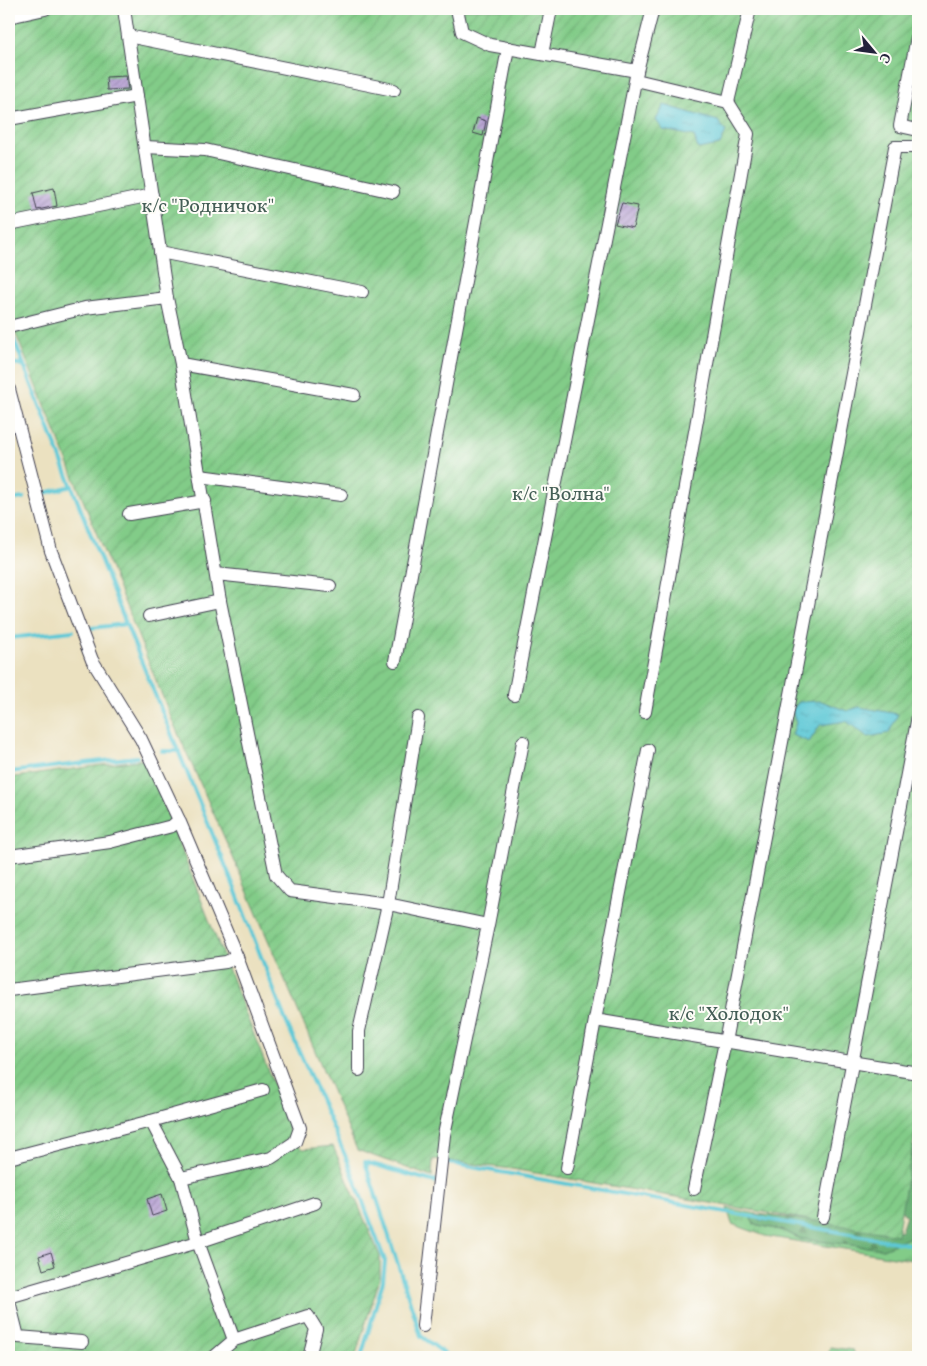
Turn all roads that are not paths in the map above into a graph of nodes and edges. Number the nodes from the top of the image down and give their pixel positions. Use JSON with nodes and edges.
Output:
{"nodes":[{"id":1,"x":45,"y":9,"type":"edge"},
{"id":2,"x":124,"y":9,"type":"edge"},
{"id":3,"x":457,"y":9,"type":"edge"},
{"id":4,"x":551,"y":9,"type":"edge"},
{"id":5,"x":653,"y":9,"type":"edge"},
{"id":6,"x":750,"y":9,"type":"edge"},
{"id":7,"x":9,"y":17,"type":"edge"},
{"id":8,"x":918,"y":32,"type":"edge"},
{"id":9,"x":128,"y":36,"type":"junction"},
{"id":10,"x":508,"y":48,"type":"junction"},
{"id":11,"x":542,"y":54,"type":"junction"},
{"id":12,"x":636,"y":75,"type":"junction"},
{"id":13,"x":394,"y":90,"type":"dead end"},
{"id":14,"x":137,"y":96,"type":"junction"},
{"id":15,"x":728,"y":102,"type":"junction"},
{"id":16,"x":9,"y":119,"type":"edge"},
{"id":17,"x":918,"y":130,"type":"edge"},
{"id":18,"x":145,"y":147,"type":"junction"},
{"id":19,"x":918,"y":147,"type":"edge"},
{"id":20,"x":393,"y":192,"type":"dead end"},
{"id":21,"x":152,"y":196,"type":"junction"},
{"id":22,"x":9,"y":224,"type":"edge"},
{"id":23,"x":160,"y":252,"type":"junction"},
{"id":24,"x":362,"y":292,"type":"dead end"},
{"id":25,"x":167,"y":298,"type":"junction"},
{"id":26,"x":9,"y":328,"type":"edge"},
{"id":27,"x":181,"y":364,"type":"junction"},
{"id":28,"x":9,"y":389,"type":"edge"},
{"id":29,"x":354,"y":395,"type":"dead end"},
{"id":30,"x":200,"y":476,"type":"junction"},
{"id":31,"x":341,"y":495,"type":"dead end"},
{"id":32,"x":205,"y":501,"type":"junction"},
{"id":33,"x":129,"y":514,"type":"dead end"},
{"id":34,"x":216,"y":574,"type":"junction"},
{"id":35,"x":330,"y":586,"type":"dead end"},
{"id":36,"x":220,"y":601,"type":"junction"},
{"id":37,"x":149,"y":616,"type":"dead end"},
{"id":38,"x":396,"y":661,"type":"dead end"},
{"id":39,"x":514,"y":695,"type":"dead end"},
{"id":40,"x":645,"y":712,"type":"dead end"},
{"id":41,"x":918,"y":716,"type":"edge"},
{"id":42,"x":418,"y":718,"type":"dead end"},
{"id":43,"x":522,"y":742,"type":"dead end"},
{"id":44,"x":648,"y":750,"type":"dead end"},
{"id":45,"x":179,"y":820,"type":"junction"},
{"id":46,"x":9,"y":856,"type":"edge"},
{"id":47,"x":388,"y":904,"type":"junction"},
{"id":48,"x":488,"y":925,"type":"junction"},
{"id":49,"x":237,"y":957,"type":"junction"},
{"id":50,"x":9,"y":990,"type":"edge"},
{"id":51,"x":595,"y":1020,"type":"junction"},
{"id":52,"x":724,"y":1042,"type":"junction"},
{"id":53,"x":852,"y":1062,"type":"junction"},
{"id":54,"x":358,"y":1070,"type":"dead end"},
{"id":55,"x":918,"y":1073,"type":"edge"},
{"id":56,"x":263,"y":1090,"type":"dead end"},
{"id":57,"x":151,"y":1121,"type":"junction"},
{"id":58,"x":9,"y":1158,"type":"edge"},
{"id":59,"x":567,"y":1168,"type":"dead end"},
{"id":60,"x":181,"y":1178,"type":"junction"},
{"id":61,"x":694,"y":1190,"type":"dead end"},
{"id":62,"x":316,"y":1203,"type":"dead end"},
{"id":63,"x":823,"y":1217,"type":"dead end"},
{"id":64,"x":198,"y":1242,"type":"junction"},
{"id":65,"x":9,"y":1299,"type":"edge"},
{"id":66,"x":423,"y":1326,"type":"dead end"},
{"id":67,"x":234,"y":1340,"type":"junction"},
{"id":68,"x":82,"y":1342,"type":"dead end"},
{"id":69,"x":214,"y":1357,"type":"edge"},
{"id":70,"x":309,"y":1357,"type":"edge"}],
"edges":[{"from":1,"to":7,"type":"lane"},
{"from":2,"to":9,"type":"lane"},
{"from":3,"to":10,"type":"lane"},
{"from":4,"to":11,"type":"lane"},
{"from":5,"to":12,"type":"lane"},
{"from":6,"to":15,"type":"lane"},
{"from":8,"to":17,"type":"lane"},
{"from":9,"to":13,"type":"lane"},
{"from":9,"to":14,"type":"lane"},
{"from":10,"to":11,"type":"lane"},
{"from":10,"to":38,"type":"lane"},
{"from":11,"to":12,"type":"lane"},
{"from":12,"to":15,"type":"lane"},
{"from":12,"to":39,"type":"lane"},
{"from":14,"to":16,"type":"lane"},
{"from":14,"to":18,"type":"lane"},
{"from":15,"to":40,"type":"lane"},
{"from":18,"to":20,"type":"lane"},
{"from":18,"to":21,"type":"lane"},
{"from":19,"to":52,"type":"lane"},
{"from":21,"to":22,"type":"lane"},
{"from":21,"to":23,"type":"lane"},
{"from":23,"to":24,"type":"lane"},
{"from":23,"to":25,"type":"lane"},
{"from":25,"to":26,"type":"lane"},
{"from":25,"to":27,"type":"lane"},
{"from":27,"to":29,"type":"lane"},
{"from":27,"to":30,"type":"lane"},
{"from":28,"to":45,"type":"lane"},
{"from":30,"to":31,"type":"lane"},
{"from":30,"to":32,"type":"lane"},
{"from":32,"to":33,"type":"lane"},
{"from":32,"to":34,"type":"lane"},
{"from":34,"to":35,"type":"lane"},
{"from":34,"to":36,"type":"lane"},
{"from":36,"to":37,"type":"lane"},
{"from":36,"to":47,"type":"lane"},
{"from":41,"to":53,"type":"lane"},
{"from":42,"to":47,"type":"lane"},
{"from":43,"to":48,"type":"lane"},
{"from":44,"to":51,"type":"lane"},
{"from":45,"to":46,"type":"lane"},
{"from":45,"to":49,"type":"lane"},
{"from":47,"to":48,"type":"lane"},
{"from":47,"to":54,"type":"lane"},
{"from":48,"to":66,"type":"lane"},
{"from":49,"to":50,"type":"lane"},
{"from":49,"to":60,"type":"lane"},
{"from":51,"to":52,"type":"lane"},
{"from":51,"to":59,"type":"lane"},
{"from":52,"to":53,"type":"lane"},
{"from":52,"to":61,"type":"lane"},
{"from":53,"to":55,"type":"lane"},
{"from":53,"to":63,"type":"lane"},
{"from":56,"to":57,"type":"lane"},
{"from":57,"to":58,"type":"lane"},
{"from":57,"to":60,"type":"lane"},
{"from":60,"to":64,"type":"lane"},
{"from":62,"to":64,"type":"lane"},
{"from":64,"to":65,"type":"lane"},
{"from":64,"to":67,"type":"lane"},
{"from":65,"to":68,"type":"lane"},
{"from":67,"to":69,"type":"lane"},
{"from":67,"to":70,"type":"lane"}]}
